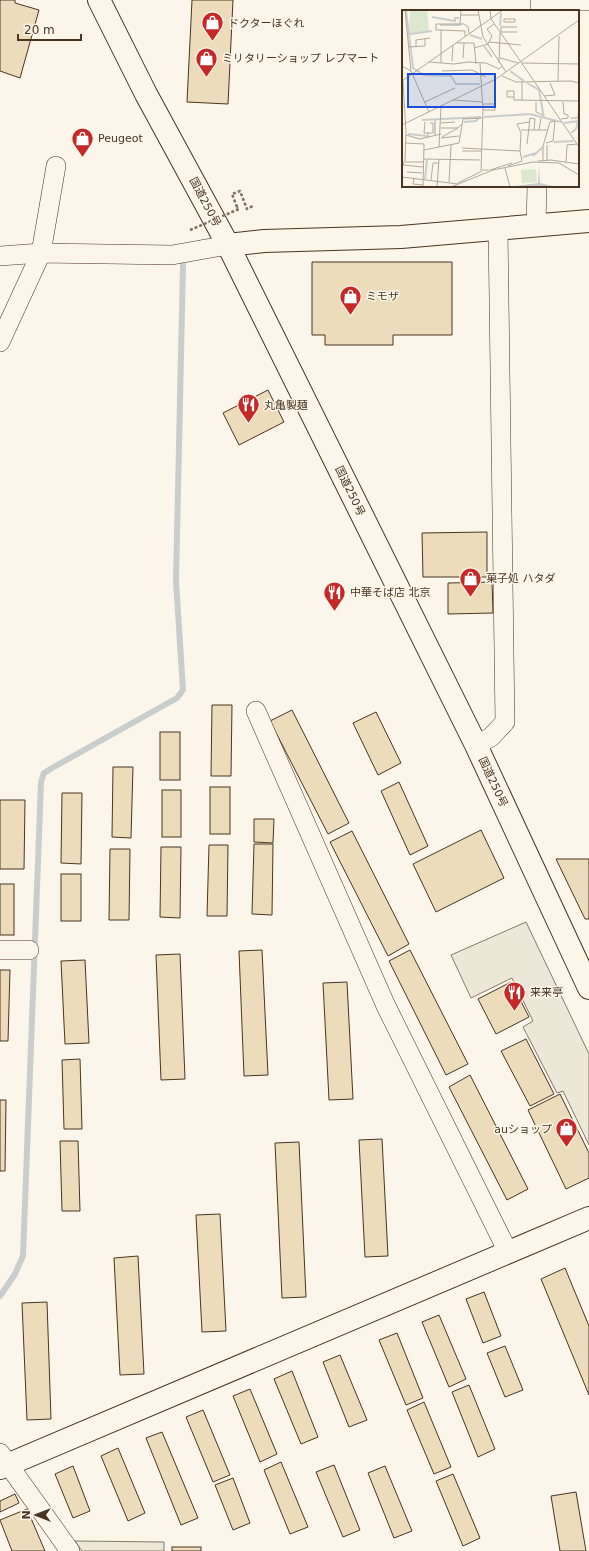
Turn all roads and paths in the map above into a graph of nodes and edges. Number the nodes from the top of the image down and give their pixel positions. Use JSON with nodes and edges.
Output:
{"nodes":[{"id":1,"x":99,"y":0,"type":"edge"},
{"id":2,"x":589,"y":1,"type":"edge"},
{"id":3,"x":540,"y":10,"type":"edge"},
{"id":4,"x":56,"y":166,"type":"dead end"},
{"id":5,"x":536,"y":187,"type":"edge"},
{"id":6,"x":254,"y":206,"type":"dead end"},
{"id":7,"x":589,"y":221,"type":"edge"},
{"id":8,"x":536,"y":225,"type":"junction"},
{"id":9,"x":498,"y":229,"type":"junction"},
{"id":10,"x":190,"y":230,"type":"dead end"},
{"id":11,"x":228,"y":245,"type":"junction"},
{"id":12,"x":41,"y":253,"type":"junction"},
{"id":13,"x":0,"y":256,"type":"edge"},
{"id":14,"x":0,"y":342,"type":"edge"},
{"id":15,"x":256,"y":711,"type":"dead end"},
{"id":16,"x":476,"y":745,"type":"junction"},
{"id":17,"x":0,"y":950,"type":"edge"},
{"id":18,"x":29,"y":950,"type":"dead end"},
{"id":19,"x":583,"y":965,"type":"edge"},
{"id":20,"x":589,"y":988,"type":"edge"},
{"id":21,"x":589,"y":1218,"type":"edge"},
{"id":22,"x":508,"y":1252,"type":"junction"},
{"id":23,"x":3,"y":1461,"type":"edge"},
{"id":24,"x":70,"y":1551,"type":"edge"}],
"edges":[{"from":1,"to":11,"type":"main road","name":"国道250号"},
{"from":2,"to":3,"type":"street"},
{"from":4,"to":12,"type":"street"},
{"from":5,"to":8,"type":"street"},
{"from":6,"to":10,"type":"path","bridge":true},
{"from":7,"to":8,"type":"main road"},
{"from":8,"to":9,"type":"main road"},
{"from":9,"to":11,"type":"main road"},
{"from":9,"to":16,"type":"street"},
{"from":11,"to":12,"type":"street"},
{"from":11,"to":16,"type":"main road","name":"国道250号"},
{"from":12,"to":13,"type":"street"},
{"from":12,"to":14,"type":"street"},
{"from":15,"to":22,"type":"street"},
{"from":16,"to":19,"type":"main road","name":"国道250号"},
{"from":17,"to":18,"type":"street"},
{"from":19,"to":20,"type":"main road","name":"国道250号"},
{"from":21,"to":22,"type":"main road"},
{"from":22,"to":23,"type":"main road"},
{"from":23,"to":24,"type":"street"}]}
